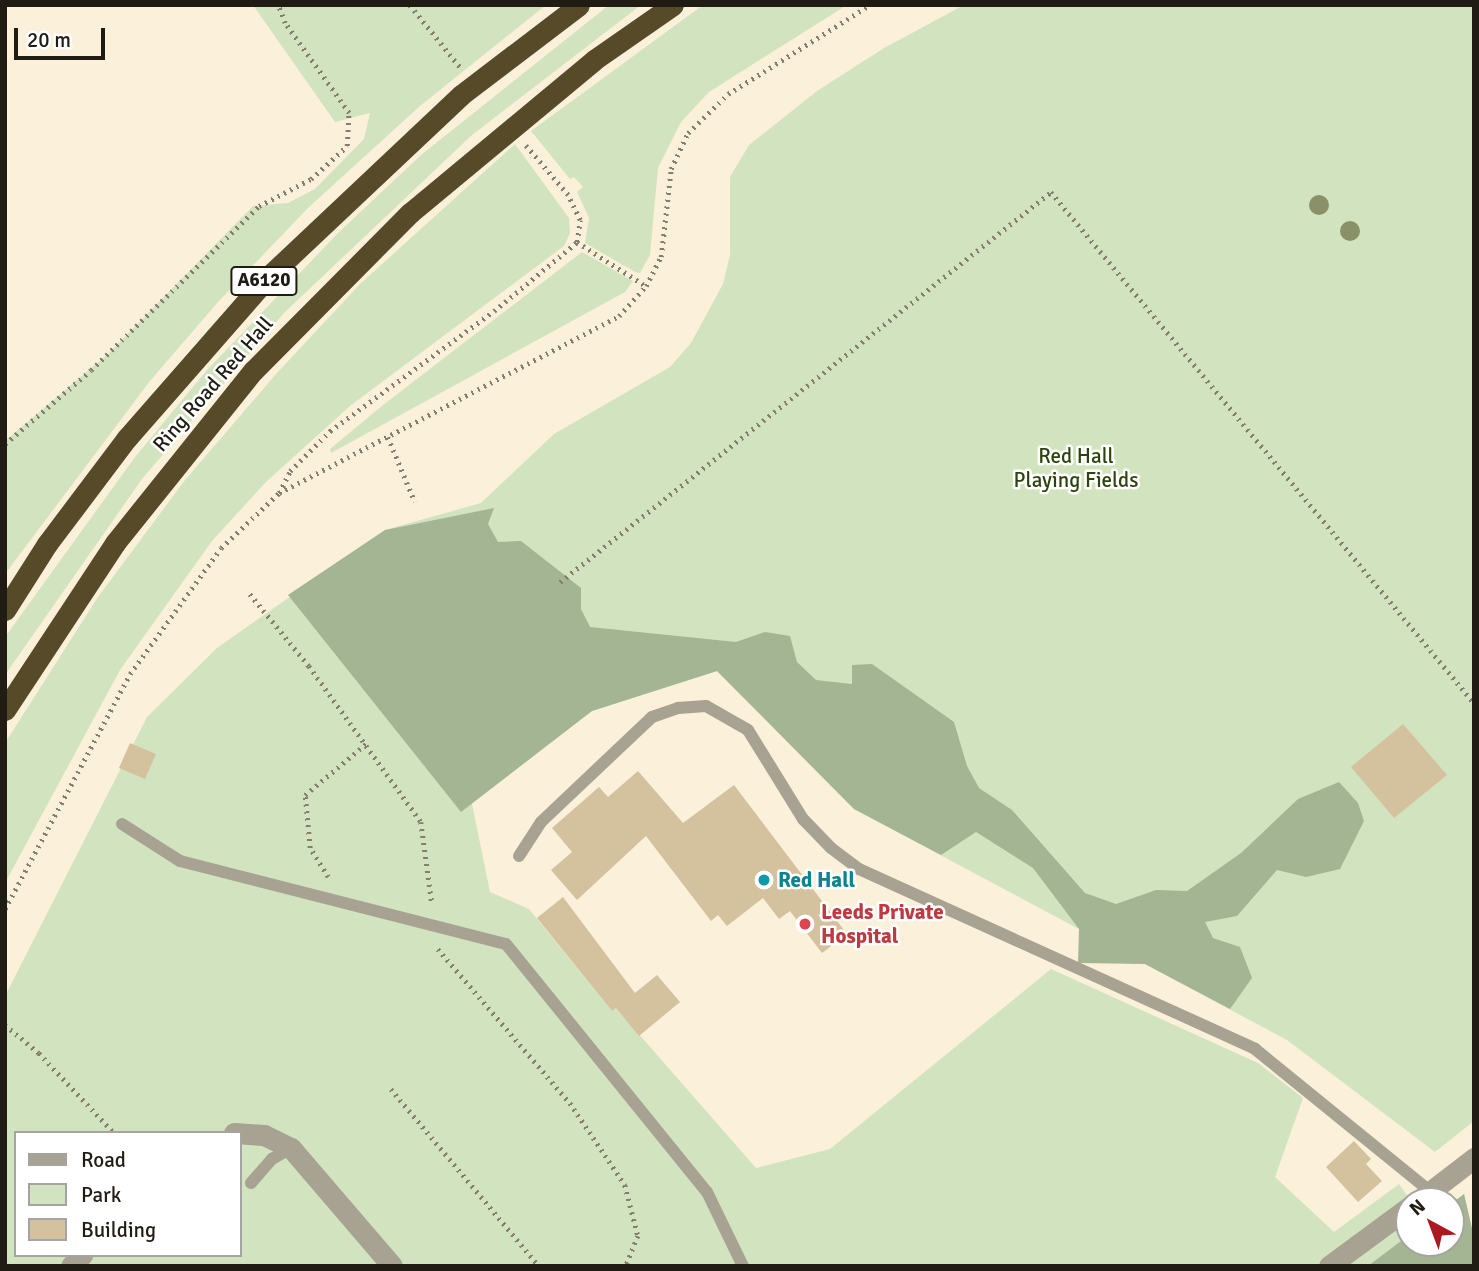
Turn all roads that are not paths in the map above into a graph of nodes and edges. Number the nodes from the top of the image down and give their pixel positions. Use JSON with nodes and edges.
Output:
{"nodes":[{"id":1,"x":579,"y":5,"type":"edge"},
{"id":2,"x":673,"y":5,"type":"edge"},
{"id":3,"x":5,"y":610,"type":"edge"},
{"id":4,"x":5,"y":710,"type":"edge"},
{"id":5,"x":122,"y":824,"type":"dead end"},
{"id":6,"x":519,"y":856,"type":"dead end"},
{"id":7,"x":242,"y":1134,"type":"edge"},
{"id":8,"x":291,"y":1148,"type":"junction"},
{"id":9,"x":1474,"y":1158,"type":"edge"},
{"id":10,"x":251,"y":1183,"type":"dead end"},
{"id":11,"x":1414,"y":1187,"type":"edge"},
{"id":12,"x":1436,"y":1187,"type":"edge"},
{"id":13,"x":1395,"y":1218,"type":"edge"},
{"id":14,"x":392,"y":1266,"type":"edge"},
{"id":15,"x":743,"y":1266,"type":"edge"},
{"id":16,"x":1329,"y":1266,"type":"edge"}],
"edges":[{"from":1,"to":3,"type":"highway","name":"Ring Road Red Hall","number":"A6120"},
{"from":2,"to":4,"type":"highway","name":"Ring Road Red Hall","number":"A6120"},
{"from":5,"to":15,"type":"lane"},
{"from":6,"to":11,"type":"lane"},
{"from":7,"to":8,"type":"street"},
{"from":8,"to":10,"type":"lane"},
{"from":8,"to":14,"type":"street"},
{"from":9,"to":12,"type":"street"},
{"from":13,"to":16,"type":"street"}]}
